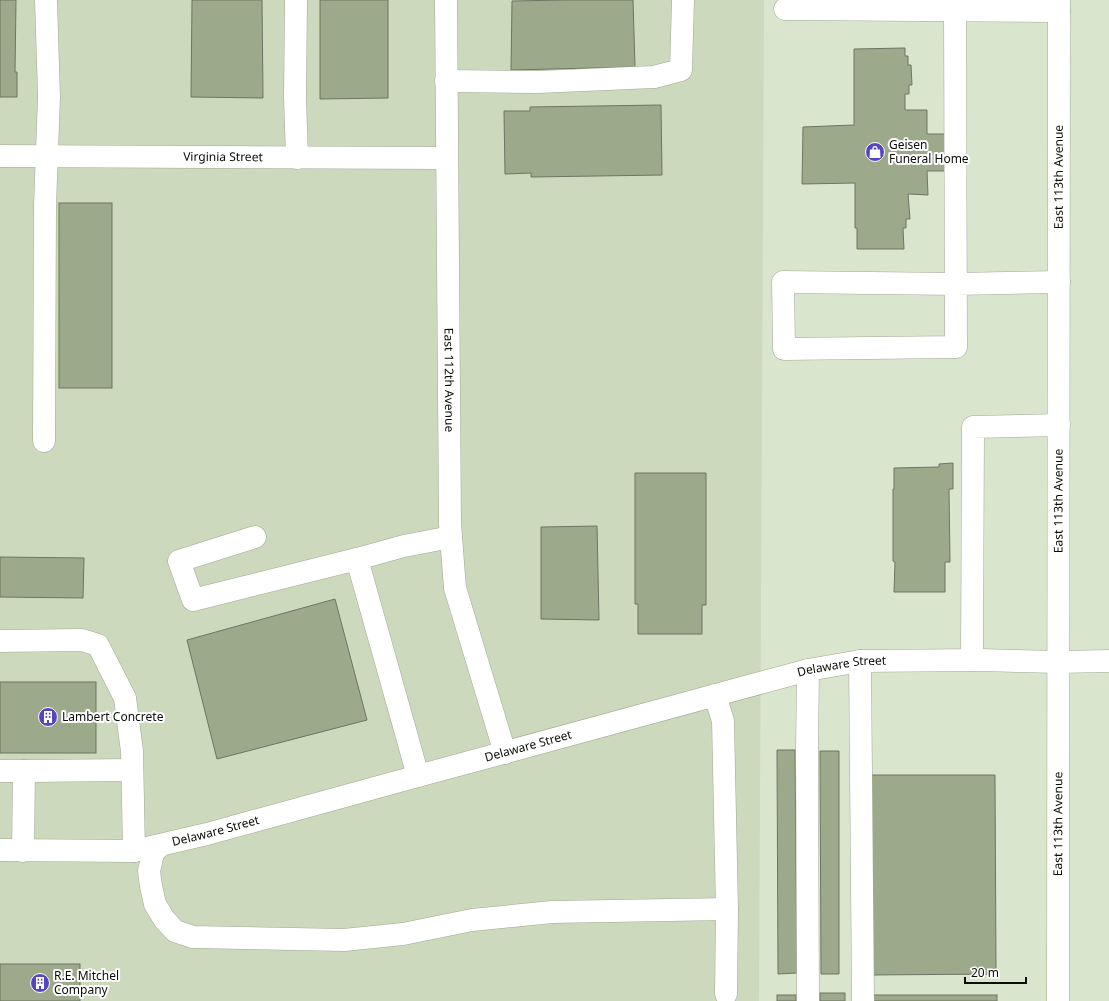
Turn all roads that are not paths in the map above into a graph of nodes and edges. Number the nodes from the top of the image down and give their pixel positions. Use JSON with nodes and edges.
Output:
{"nodes":[{"id":1,"x":46,"y":0,"type":"edge"},
{"id":2,"x":296,"y":0,"type":"edge"},
{"id":3,"x":446,"y":0,"type":"edge"},
{"id":4,"x":683,"y":0,"type":"edge"},
{"id":5,"x":1059,"y":6,"type":"edge"},
{"id":6,"x":785,"y":9,"type":"dead end"},
{"id":7,"x":955,"y":12,"type":"junction"},
{"id":8,"x":446,"y":81,"type":"junction"},
{"id":9,"x":0,"y":156,"type":"edge"},
{"id":10,"x":46,"y":156,"type":"junction"},
{"id":11,"x":297,"y":158,"type":"junction"},
{"id":12,"x":447,"y":158,"type":"junction"},
{"id":13,"x":1059,"y":282,"type":"junction"},
{"id":14,"x":956,"y":284,"type":"junction"},
{"id":15,"x":1059,"y":425,"type":"junction"},
{"id":16,"x":44,"y":441,"type":"dead end"},
{"id":17,"x":255,"y":537,"type":"dead end"},
{"id":18,"x":451,"y":537,"type":"junction"},
{"id":19,"x":357,"y":559,"type":"junction"},
{"id":20,"x":0,"y":641,"type":"edge"},
{"id":21,"x":972,"y":660,"type":"junction"},
{"id":22,"x":1109,"y":661,"type":"edge"},
{"id":23,"x":860,"y":662,"type":"junction"},
{"id":24,"x":1058,"y":662,"type":"junction"},
{"id":25,"x":808,"y":670,"type":"junction"},
{"id":26,"x":715,"y":695,"type":"junction"},
{"id":27,"x":505,"y":753,"type":"junction"},
{"id":28,"x":132,"y":770,"type":"junction"},
{"id":29,"x":0,"y":771,"type":"edge"},
{"id":30,"x":24,"y":771,"type":"junction"},
{"id":31,"x":418,"y":776,"type":"junction"},
{"id":32,"x":161,"y":845,"type":"junction"},
{"id":33,"x":0,"y":850,"type":"edge"},
{"id":34,"x":22,"y":851,"type":"junction"},
{"id":35,"x":134,"y":851,"type":"junction"},
{"id":36,"x":727,"y":909,"type":"junction"},
{"id":37,"x":726,"y":994,"type":"dead end"},
{"id":38,"x":808,"y":1001,"type":"edge"},
{"id":39,"x":863,"y":1001,"type":"edge"},
{"id":40,"x":1058,"y":1001,"type":"edge"}],
"edges":[{"from":1,"to":10,"type":"street"},
{"from":2,"to":11,"type":"street"},
{"from":3,"to":8,"type":"street","name":"East 112th Avenue"},
{"from":4,"to":8,"type":"street"},
{"from":5,"to":7,"type":"street"},
{"from":5,"to":13,"type":"street","name":"East 113th Avenue"},
{"from":6,"to":7,"type":"street"},
{"from":7,"to":14,"type":"street"},
{"from":8,"to":12,"type":"street","name":"East 112th Avenue"},
{"from":9,"to":10,"type":"street","name":"Virginia Street"},
{"from":10,"to":11,"type":"street","name":"Virginia Street"},
{"from":10,"to":16,"type":"street"},
{"from":11,"to":12,"type":"street","name":"Virginia Street"},
{"from":12,"to":18,"type":"street","name":"East 112th Avenue"},
{"from":13,"to":14,"type":"street"},
{"from":13,"to":15,"type":"street","name":"East 113th Avenue"},
{"from":14,"to":14,"type":"street"},
{"from":15,"to":21,"type":"street"},
{"from":15,"to":24,"type":"street","name":"East 113th Avenue"},
{"from":17,"to":19,"type":"street"},
{"from":18,"to":19,"type":"street"},
{"from":18,"to":27,"type":"street","name":"East 112th Avenue"},
{"from":19,"to":31,"type":"street"},
{"from":20,"to":28,"type":"street"},
{"from":21,"to":23,"type":"street","name":"Delaware Street"},
{"from":21,"to":24,"type":"street","name":"Delaware Street"},
{"from":22,"to":24,"type":"street","name":"Delaware Street"},
{"from":23,"to":25,"type":"street","name":"Delaware Street"},
{"from":23,"to":39,"type":"street"},
{"from":24,"to":40,"type":"street","name":"East 113th Avenue"},
{"from":25,"to":26,"type":"street","name":"Delaware Street"},
{"from":25,"to":38,"type":"street"},
{"from":26,"to":27,"type":"street","name":"Delaware Street"},
{"from":26,"to":36,"type":"street"},
{"from":27,"to":31,"type":"street","name":"Delaware Street"},
{"from":28,"to":30,"type":"street"},
{"from":28,"to":35,"type":"street"},
{"from":29,"to":30,"type":"street"},
{"from":30,"to":34,"type":"street"},
{"from":31,"to":32,"type":"street","name":"Delaware Street"},
{"from":32,"to":35,"type":"street","name":"Delaware Street"},
{"from":32,"to":36,"type":"street"},
{"from":33,"to":34,"type":"street","name":"Delaware Street"},
{"from":34,"to":35,"type":"street","name":"Delaware Street"},
{"from":36,"to":37,"type":"street"}]}
